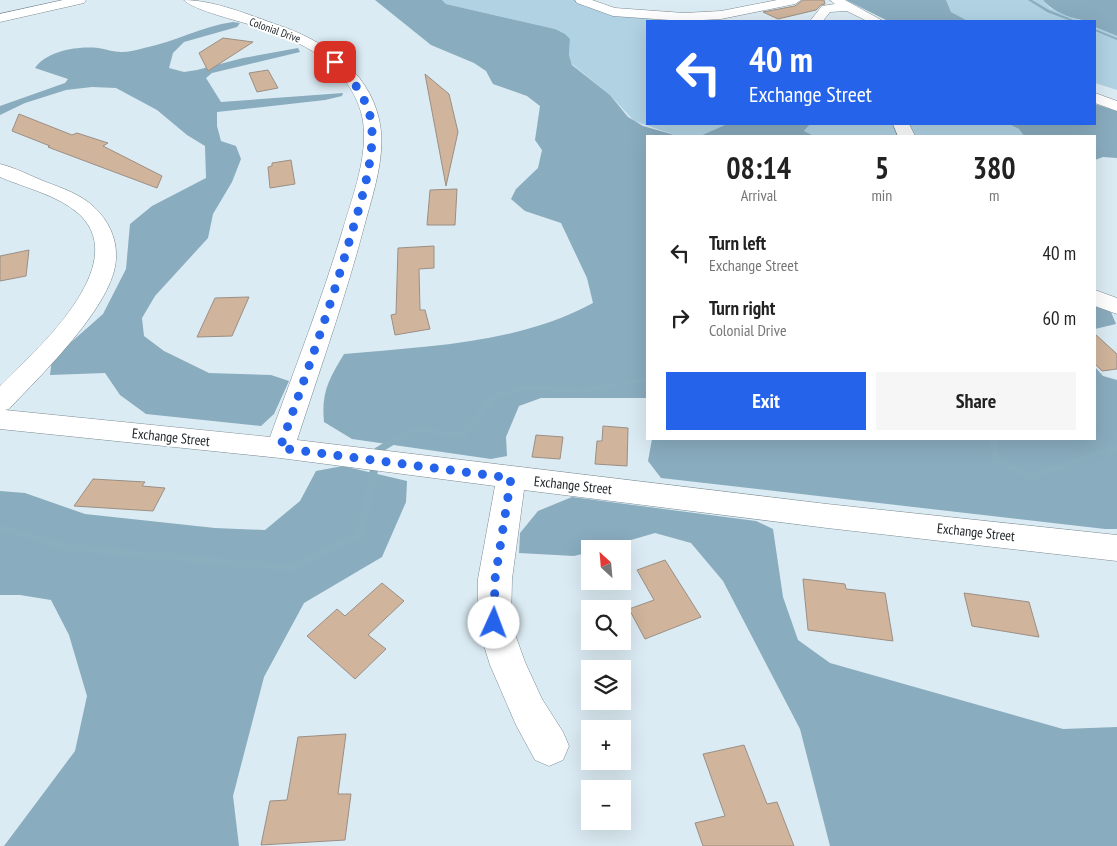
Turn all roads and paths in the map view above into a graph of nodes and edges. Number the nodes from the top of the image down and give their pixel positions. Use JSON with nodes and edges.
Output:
{"nodes":[{"id":1,"x":20,"y":0,"type":"edge"},
{"id":2,"x":80,"y":0,"type":"edge"},
{"id":3,"x":190,"y":0,"type":"edge"},
{"id":4,"x":580,"y":0,"type":"edge"},
{"id":5,"x":795,"y":0,"type":"edge"},
{"id":6,"x":665,"y":3,"type":"dead end"},
{"id":7,"x":842,"y":3,"type":"edge"},
{"id":8,"x":814,"y":6,"type":"dead end"},
{"id":9,"x":32,"y":11,"type":"junction"},
{"id":10,"x":694,"y":17,"type":"junction"},
{"id":11,"x":0,"y":18,"type":"edge"},
{"id":12,"x":817,"y":20,"type":"edge"},
{"id":13,"x":874,"y":20,"type":"edge"},
{"id":14,"x":1096,"y":98,"type":"edge"},
{"id":15,"x":1117,"y":106,"type":"edge"},
{"id":16,"x":0,"y":170,"type":"edge"},
{"id":17,"x":1096,"y":297,"type":"edge"},
{"id":18,"x":1117,"y":307,"type":"edge"},
{"id":19,"x":0,"y":402,"type":"edge"},
{"id":20,"x":0,"y":419,"type":"edge"},
{"id":21,"x":280,"y":448,"type":"junction"},
{"id":22,"x":511,"y":478,"type":"junction"},
{"id":23,"x":1117,"y":548,"type":"edge"},
{"id":24,"x":549,"y":746,"type":"dead end"}],
"edges":[{"from":1,"to":9,"type":"street"},
{"from":2,"to":9,"type":"street"},
{"from":3,"to":21,"type":"street","name":"Colonial Drive"},
{"from":4,"to":10,"type":"street"},
{"from":5,"to":10,"type":"street"},
{"from":6,"to":10,"type":"street"},
{"from":7,"to":8,"type":"street"},
{"from":7,"to":12,"type":"street"},
{"from":7,"to":13,"type":"street"},
{"from":9,"to":11,"type":"street"},
{"from":14,"to":15,"type":"street"},
{"from":16,"to":19,"type":"street"},
{"from":17,"to":18,"type":"street"},
{"from":20,"to":21,"type":"street","name":"Exchange Street"},
{"from":21,"to":22,"type":"street","name":"Exchange Street"},
{"from":22,"to":23,"type":"street","name":"Exchange Street"},
{"from":22,"to":24,"type":"street"}]}
